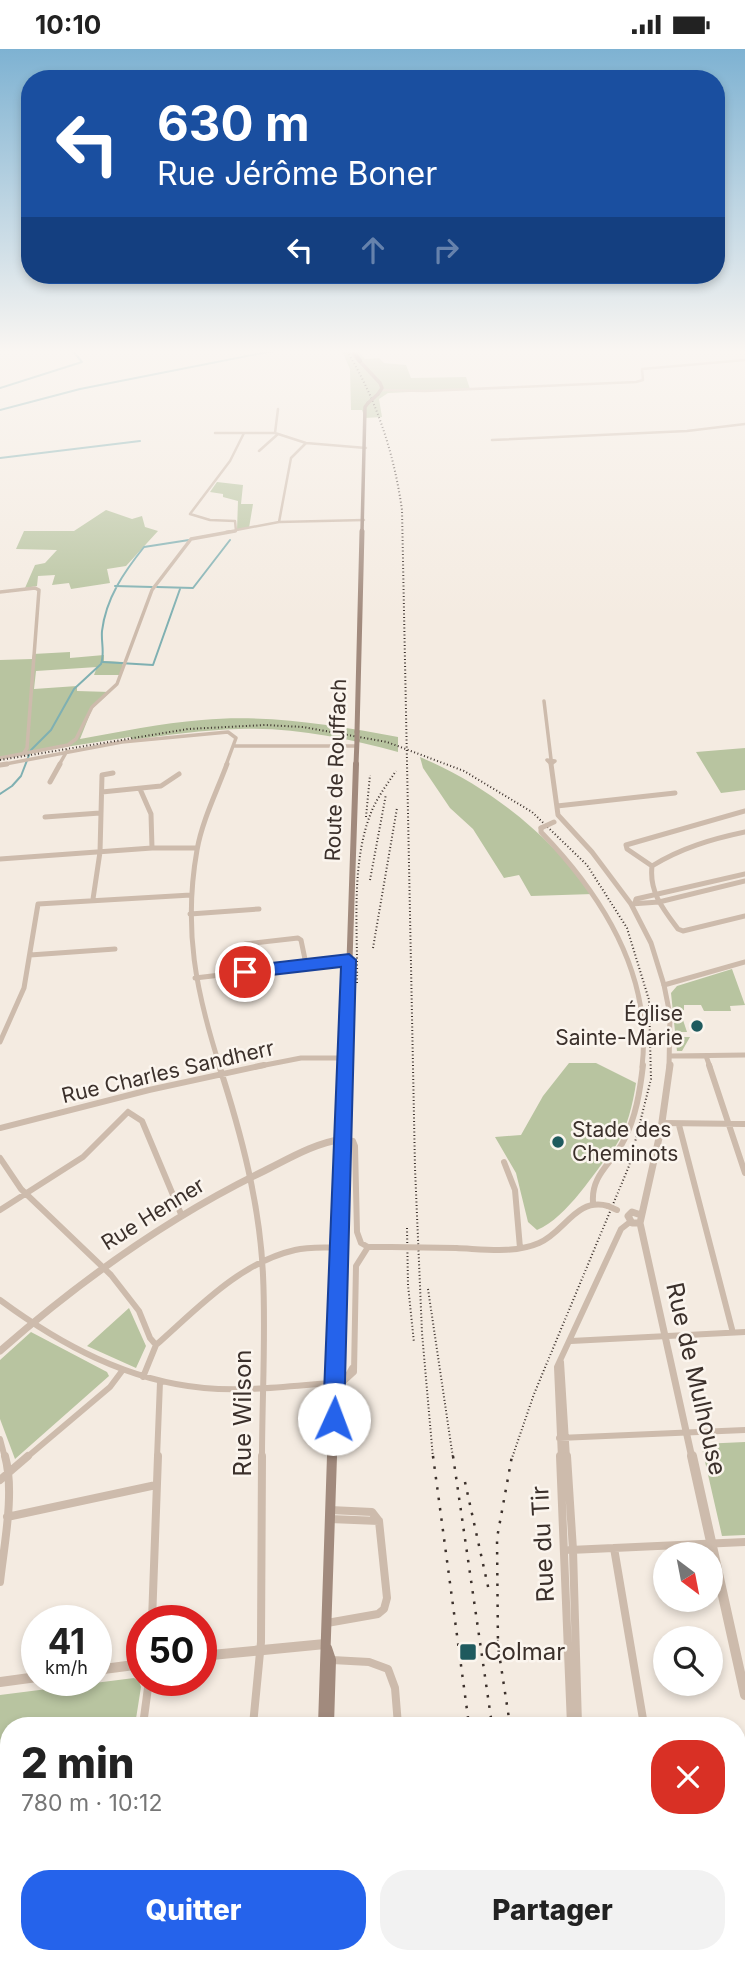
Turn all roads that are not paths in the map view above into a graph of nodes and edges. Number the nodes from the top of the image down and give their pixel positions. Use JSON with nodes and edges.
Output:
{"nodes":[{"id":1,"x":240,"y":440,"type":"edge"},
{"id":2,"x":269,"y":440,"type":"edge"},
{"id":3,"x":298,"y":440,"type":"edge"},
{"id":4,"x":366,"y":440,"type":"edge"},
{"id":5,"x":306,"y":443,"type":"junction"},
{"id":6,"x":366,"y":448,"type":"junction"},
{"id":7,"x":259,"y":451,"type":"dead end"},
{"id":8,"x":363,"y":520,"type":"junction"},
{"id":9,"x":279,"y":522,"type":"junction"},
{"id":10,"x":236,"y":531,"type":"junction"},
{"id":11,"x":0,"y":592,"type":"edge"},
{"id":12,"x":544,"y":701,"type":"dead end"},
{"id":13,"x":356,"y":739,"type":"junction"},
{"id":14,"x":233,"y":746,"type":"junction"},
{"id":15,"x":67,"y":751,"type":"junction"},
{"id":16,"x":28,"y":755,"type":"junction"},
{"id":17,"x":0,"y":758,"type":"edge"},
{"id":18,"x":551,"y":761,"type":"joint"},
{"id":19,"x":0,"y":765,"type":"edge"},
{"id":20,"x":113,"y":773,"type":"dead end"},
{"id":21,"x":179,"y":774,"type":"dead end"},
{"id":22,"x":50,"y":782,"type":"dead end"},
{"id":23,"x":140,"y":789,"type":"junction"},
{"id":24,"x":102,"y":792,"type":"junction"},
{"id":25,"x":675,"y":793,"type":"dead end"},
{"id":26,"x":557,"y":806,"type":"junction"},
{"id":27,"x":745,"y":811,"type":"edge"},
{"id":28,"x":100,"y":813,"type":"junction"},
{"id":29,"x":44,"y":817,"type":"dead end"},
{"id":30,"x":557,"y":820,"type":"junction"},
{"id":31,"x":541,"y":828,"type":"joint"},
{"id":32,"x":745,"y":832,"type":"edge"},
{"id":33,"x":152,"y":848,"type":"junction"},
{"id":34,"x":197,"y":848,"type":"junction"},
{"id":35,"x":100,"y":852,"type":"junction"},
{"id":36,"x":0,"y":859,"type":"edge"},
{"id":37,"x":652,"y":866,"type":"junction"},
{"id":38,"x":745,"y":874,"type":"edge"},
{"id":39,"x":745,"y":881,"type":"edge"},
{"id":40,"x":191,"y":895,"type":"junction"},
{"id":41,"x":654,"y":895,"type":"junction"},
{"id":42,"x":93,"y":899,"type":"junction"},
{"id":43,"x":659,"y":902,"type":"junction"},
{"id":44,"x":633,"y":904,"type":"junction"},
{"id":45,"x":259,"y":909,"type":"dead end"},
{"id":46,"x":190,"y":914,"type":"junction"},
{"id":47,"x":745,"y":916,"type":"edge"},
{"id":48,"x":115,"y":949,"type":"dead end"},
{"id":49,"x":30,"y":955,"type":"junction"},
{"id":50,"x":349,"y":960,"type":"junction"},
{"id":51,"x":745,"y":962,"type":"edge"},
{"id":52,"x":306,"y":964,"type":"junction"},
{"id":53,"x":245,"y":972,"type":"junction"},
{"id":54,"x":195,"y":978,"type":"junction"},
{"id":55,"x":664,"y":985,"type":"junction"},
{"id":56,"x":0,"y":1042,"type":"edge"},
{"id":57,"x":745,"y":1055,"type":"edge"},
{"id":58,"x":671,"y":1056,"type":"junction"},
{"id":59,"x":706,"y":1056,"type":"junction"},
{"id":60,"x":345,"y":1058,"type":"junction"},
{"id":61,"x":223,"y":1074,"type":"junction"},
{"id":62,"x":127,"y":1095,"type":"junction"},
{"id":63,"x":128,"y":1112,"type":"junction"},
{"id":64,"x":663,"y":1123,"type":"junction"},
{"id":65,"x":745,"y":1124,"type":"edge"},
{"id":66,"x":679,"y":1125,"type":"junction"},
{"id":67,"x":729,"y":1125,"type":"junction"},
{"id":68,"x":0,"y":1128,"type":"edge"},
{"id":69,"x":343,"y":1139,"type":"junction"},
{"id":70,"x":0,"y":1158,"type":"edge"},
{"id":71,"x":504,"y":1163,"type":"dead end"},
{"id":72,"x":745,"y":1173,"type":"edge"},
{"id":73,"x":250,"y":1177,"type":"junction"},
{"id":74,"x":25,"y":1192,"type":"junction"},
{"id":75,"x":593,"y":1202,"type":"junction"},
{"id":76,"x":0,"y":1210,"type":"edge"},
{"id":77,"x":181,"y":1214,"type":"junction"},
{"id":78,"x":634,"y":1218,"type":"junction"},
{"id":79,"x":339,"y":1247,"type":"junction"},
{"id":80,"x":368,"y":1247,"type":"junction"},
{"id":81,"x":520,"y":1248,"type":"junction"},
{"id":82,"x":261,"y":1262,"type":"junction"},
{"id":83,"x":103,"y":1267,"type":"junction"},
{"id":84,"x":0,"y":1300,"type":"edge"},
{"id":85,"x":30,"y":1324,"type":"junction"},
{"id":86,"x":733,"y":1333,"type":"junction"},
{"id":87,"x":745,"y":1333,"type":"edge"},
{"id":88,"x":664,"y":1338,"type":"junction"},
{"id":89,"x":571,"y":1341,"type":"junction"},
{"id":90,"x":156,"y":1345,"type":"junction"},
{"id":91,"x":0,"y":1351,"type":"edge"},
{"id":92,"x":122,"y":1371,"type":"junction"},
{"id":93,"x":142,"y":1377,"type":"junction"},
{"id":94,"x":335,"y":1379,"type":"junction"},
{"id":95,"x":160,"y":1382,"type":"junction"},
{"id":96,"x":263,"y":1386,"type":"junction"},
{"id":97,"x":745,"y":1430,"type":"edge"},
{"id":98,"x":687,"y":1434,"type":"junction"},
{"id":99,"x":563,"y":1438,"type":"junction"},
{"id":100,"x":0,"y":1439,"type":"edge"},
{"id":101,"x":8,"y":1475,"type":"junction"},
{"id":102,"x":0,"y":1481,"type":"edge"},
{"id":103,"x":156,"y":1485,"type":"junction"},
{"id":104,"x":330,"y":1515,"type":"junction"},
{"id":105,"x":7,"y":1517,"type":"junction"},
{"id":106,"x":712,"y":1542,"type":"edge"},
{"id":107,"x":745,"y":1542,"type":"edge"},
{"id":108,"x":723,"y":1543,"type":"edge"},
{"id":109,"x":653,"y":1546,"type":"edge"},
{"id":110,"x":614,"y":1548,"type":"junction"},
{"id":111,"x":568,"y":1550,"type":"junction"},
{"id":112,"x":0,"y":1582,"type":"edge"},
{"id":113,"x":723,"y":1594,"type":"edge"},
{"id":114,"x":152,"y":1605,"type":"edge"},
{"id":115,"x":327,"y":1623,"type":"junction"},
{"id":116,"x":325,"y":1644,"type":"junction"},
{"id":117,"x":260,"y":1650,"type":"junction"},
{"id":118,"x":217,"y":1654,"type":"edge"},
{"id":119,"x":328,"y":1660,"type":"junction"},
{"id":120,"x":572,"y":1670,"type":"junction"},
{"id":121,"x":21,"y":1679,"type":"edge"},
{"id":122,"x":0,"y":1682,"type":"edge"},
{"id":123,"x":745,"y":1695,"type":"edge"},
{"id":124,"x":147,"y":1696,"type":"edge"},
{"id":125,"x":144,"y":1717,"type":"edge"},
{"id":126,"x":254,"y":1717,"type":"edge"},
{"id":127,"x":324,"y":1717,"type":"edge"},
{"id":128,"x":328,"y":1717,"type":"edge"},
{"id":129,"x":397,"y":1717,"type":"edge"},
{"id":130,"x":571,"y":1717,"type":"edge"},
{"id":131,"x":577,"y":1717,"type":"edge"},
{"id":132,"x":643,"y":1717,"type":"edge"}],
"edges":[{"from":1,"to":10,"type":"street"},
{"from":2,"to":7,"type":"street"},
{"from":3,"to":5,"type":"street"},
{"from":4,"to":6,"type":"main road","name":"Route de Rouffach","bridge":true},
{"from":5,"to":6,"type":"street"},
{"from":5,"to":9,"type":"street"},
{"from":6,"to":8,"type":"main road","name":"Route de Rouffach"},
{"from":8,"to":9,"type":"street"},
{"from":8,"to":13,"type":"main road","name":"Route de Rouffach"},
{"from":9,"to":10,"type":"street"},
{"from":10,"to":16,"type":"street"},
{"from":11,"to":16,"type":"street"},
{"from":12,"to":18,"type":"street"},
{"from":13,"to":14,"type":"street"},
{"from":13,"to":50,"type":"main road","name":"Route de Rouffach"},
{"from":14,"to":15,"type":"street"},
{"from":14,"to":34,"type":"street","name":"Rue Wilson"},
{"from":15,"to":16,"type":"street"},
{"from":15,"to":22,"type":"street"},
{"from":16,"to":17,"type":"street"},
{"from":16,"to":19,"type":"street"},
{"from":18,"to":26,"type":"street"},
{"from":20,"to":24,"type":"street"},
{"from":21,"to":23,"type":"street"},
{"from":23,"to":24,"type":"street"},
{"from":23,"to":33,"type":"street"},
{"from":24,"to":28,"type":"street"},
{"from":25,"to":26,"type":"street"},
{"from":26,"to":30,"type":"street"},
{"from":27,"to":37,"type":"street"},
{"from":28,"to":29,"type":"street"},
{"from":28,"to":35,"type":"street"},
{"from":30,"to":31,"type":"street","bridge":true},
{"from":30,"to":44,"type":"street"},
{"from":31,"to":75,"type":"street"},
{"from":32,"to":37,"type":"street"},
{"from":33,"to":34,"type":"street"},
{"from":33,"to":35,"type":"street"},
{"from":34,"to":40,"type":"street","name":"Rue Wilson"},
{"from":35,"to":36,"type":"street"},
{"from":35,"to":42,"type":"street"},
{"from":37,"to":41,"type":"street"},
{"from":38,"to":41,"type":"street"},
{"from":39,"to":43,"type":"street"},
{"from":40,"to":42,"type":"street"},
{"from":40,"to":46,"type":"street","name":"Rue Wilson"},
{"from":41,"to":43,"type":"street"},
{"from":41,"to":44,"type":"street"},
{"from":42,"to":49,"type":"street"},
{"from":43,"to":44,"type":"street"},
{"from":43,"to":47,"type":"street"},
{"from":44,"to":55,"type":"street"},
{"from":45,"to":46,"type":"street"},
{"from":46,"to":54,"type":"street","name":"Rue Wilson"},
{"from":48,"to":49,"type":"street"},
{"from":49,"to":56,"type":"street"},
{"from":50,"to":52,"type":"street"},
{"from":50,"to":60,"type":"main road","name":"Route de Rouffach"},
{"from":51,"to":55,"type":"street"},
{"from":52,"to":53,"type":"street"},
{"from":52,"to":53,"type":"street"},
{"from":53,"to":54,"type":"street"},
{"from":54,"to":61,"type":"street","name":"Rue Wilson"},
{"from":55,"to":58,"type":"street"},
{"from":57,"to":59,"type":"street"},
{"from":58,"to":59,"type":"street"},
{"from":58,"to":64,"type":"street"},
{"from":59,"to":67,"type":"street"},
{"from":60,"to":61,"type":"street","name":"Rue Charles Sandherr"},
{"from":60,"to":69,"type":"main road","name":"Route de Rouffach"},
{"from":61,"to":62,"type":"street","name":"Rue Charles Sandherr"},
{"from":61,"to":73,"type":"street","name":"Rue Wilson"},
{"from":62,"to":63,"type":"street"},
{"from":62,"to":68,"type":"street","name":"Rue Charles Sandherr"},
{"from":63,"to":74,"type":"street"},
{"from":63,"to":77,"type":"street"},
{"from":64,"to":66,"type":"street"},
{"from":64,"to":78,"type":"street"},
{"from":65,"to":67,"type":"street"},
{"from":66,"to":67,"type":"street"},
{"from":66,"to":86,"type":"street"},
{"from":67,"to":72,"type":"street"},
{"from":69,"to":73,"type":"street","name":"Rue Henner"},
{"from":69,"to":79,"type":"main road","name":"Route de Rouffach"},
{"from":69,"to":80,"type":"street","name":"Route de Rouffach"},
{"from":70,"to":74,"type":"street"},
{"from":71,"to":81,"type":"street"},
{"from":73,"to":77,"type":"street","name":"Rue Henner"},
{"from":73,"to":82,"type":"street","name":"Rue Wilson"},
{"from":74,"to":76,"type":"street"},
{"from":74,"to":83,"type":"street"},
{"from":75,"to":78,"type":"street","bridge":true},
{"from":75,"to":81,"type":"street"},
{"from":77,"to":83,"type":"street","name":"Rue Henner"},
{"from":78,"to":88,"type":"street","name":"Rue de Mulhouse"},
{"from":78,"to":89,"type":"street","name":"Rue du Tir"},
{"from":79,"to":82,"type":"street"},
{"from":79,"to":94,"type":"main road","name":"Route de Rouffach"},
{"from":80,"to":81,"type":"street","bridge":true},
{"from":80,"to":94,"type":"street"},
{"from":82,"to":90,"type":"street"},
{"from":82,"to":96,"type":"street","name":"Rue Wilson"},
{"from":83,"to":85,"type":"street","name":"Rue Henner"},
{"from":83,"to":90,"type":"street"},
{"from":84,"to":85,"type":"street"},
{"from":85,"to":91,"type":"street","name":"Rue Henner"},
{"from":85,"to":92,"type":"street"},
{"from":86,"to":87,"type":"street"},
{"from":86,"to":88,"type":"street"},
{"from":88,"to":89,"type":"street"},
{"from":88,"to":98,"type":"street","name":"Rue de Mulhouse"},
{"from":89,"to":99,"type":"street","name":"Rue du Tir"},
{"from":90,"to":93,"type":"street"},
{"from":92,"to":93,"type":"street"},
{"from":92,"to":101,"type":"street"},
{"from":93,"to":95,"type":"street"},
{"from":94,"to":96,"type":"street"},
{"from":94,"to":104,"type":"main road","name":"Route de Rouffach"},
{"from":95,"to":96,"type":"street"},
{"from":95,"to":103,"type":"street"},
{"from":96,"to":117,"type":"street","name":"Rue Wilson"},
{"from":97,"to":98,"type":"street"},
{"from":98,"to":99,"type":"street"},
{"from":98,"to":106,"type":"street","name":"Rue de Mulhouse"},
{"from":99,"to":111,"type":"street","name":"Rue du Tir"},
{"from":100,"to":101,"type":"street"},
{"from":101,"to":102,"type":"street"},
{"from":101,"to":105,"type":"street"},
{"from":103,"to":105,"type":"street"},
{"from":103,"to":114,"type":"street"},
{"from":104,"to":115,"type":"main road","name":"Route de Rouffach"},
{"from":104,"to":115,"type":"street"},
{"from":105,"to":112,"type":"street"},
{"from":107,"to":108,"type":"street"},
{"from":109,"to":110,"type":"street"},
{"from":110,"to":111,"type":"street"},
{"from":110,"to":132,"type":"street"},
{"from":111,"to":120,"type":"street","name":"Rue du Tir"},
{"from":113,"to":123,"type":"street","name":"Rue de Mulhouse"},
{"from":115,"to":116,"type":"main road","name":"Route de Rouffach"},
{"from":116,"to":117,"type":"street"},
{"from":116,"to":119,"type":"main road","name":"Route de Rouffach"},
{"from":117,"to":118,"type":"street"},
{"from":117,"to":126,"type":"street","name":"Rue Wilson"},
{"from":119,"to":127,"type":"main road"},
{"from":119,"to":128,"type":"main road"},
{"from":119,"to":129,"type":"street"},
{"from":120,"to":130,"type":"street","name":"Rue du Tir"},
{"from":120,"to":131,"type":"street","name":"Rue du Tir"},
{"from":121,"to":122,"type":"street"},
{"from":124,"to":125,"type":"street"}]}
